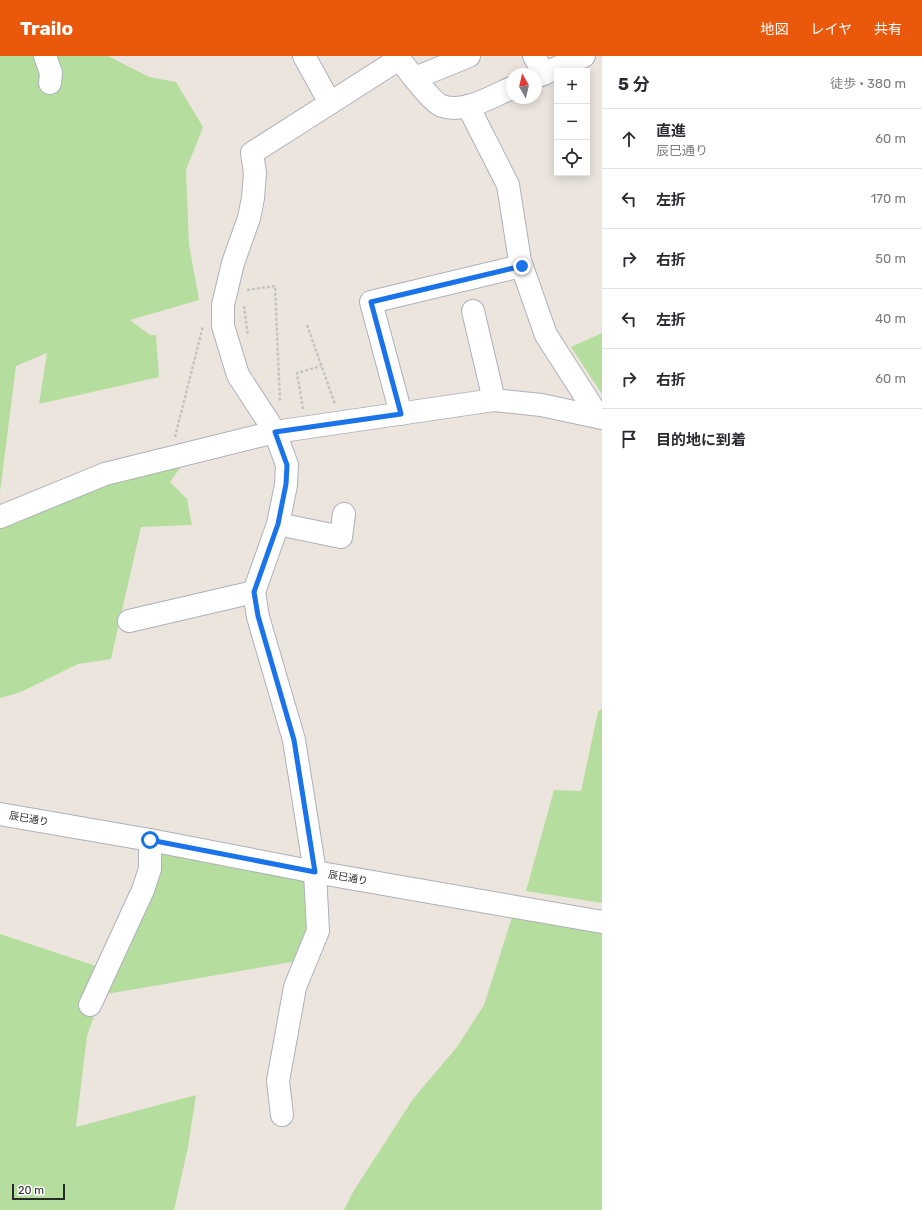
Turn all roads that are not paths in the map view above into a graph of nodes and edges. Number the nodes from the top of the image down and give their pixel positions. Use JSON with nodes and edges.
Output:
{"nodes":[{"id":1,"x":45,"y":56,"type":"edge"},
{"id":2,"x":304,"y":56,"type":"edge"},
{"id":3,"x":469,"y":56,"type":"edge"},
{"id":4,"x":584,"y":56,"type":"edge"},
{"id":5,"x":398,"y":57,"type":"edge"},
{"id":6,"x":542,"y":68,"type":"edge"},
{"id":7,"x":415,"y":78,"type":"junction"},
{"id":8,"x":50,"y":83,"type":"dead end"},
{"id":9,"x":506,"y":90,"type":"edge"},
{"id":10,"x":330,"y":103,"type":"junction"},
{"id":11,"x":468,"y":106,"type":"junction"},
{"id":12,"x":522,"y":266,"type":"junction"},
{"id":13,"x":473,"y":311,"type":"dead end"},
{"id":14,"x":494,"y":400,"type":"junction"},
{"id":15,"x":401,"y":414,"type":"junction"},
{"id":16,"x":600,"y":417,"type":"edge"},
{"id":17,"x":279,"y":432,"type":"junction"},
{"id":18,"x":344,"y":514,"type":"dead end"},
{"id":19,"x":0,"y":517,"type":"edge"},
{"id":20,"x":278,"y":524,"type":"junction"},
{"id":21,"x":254,"y":592,"type":"junction"},
{"id":22,"x":129,"y":621,"type":"dead end"},
{"id":23,"x":0,"y":814,"type":"edge"},
{"id":24,"x":150,"y":840,"type":"junction"},
{"id":25,"x":315,"y":872,"type":"junction"},
{"id":26,"x":602,"y":922,"type":"edge"},
{"id":27,"x":90,"y":1005,"type":"dead end"},
{"id":28,"x":282,"y":1115,"type":"dead end"}],
"edges":[{"from":1,"to":8,"type":"street"},
{"from":2,"to":10,"type":"street"},
{"from":3,"to":7,"type":"street"},
{"from":4,"to":6,"type":"street"},
{"from":5,"to":7,"type":"street"},
{"from":5,"to":10,"type":"street"},
{"from":7,"to":11,"type":"street"},
{"from":9,"to":11,"type":"street"},
{"from":10,"to":17,"type":"street"},
{"from":11,"to":12,"type":"street"},
{"from":12,"to":15,"type":"street"},
{"from":12,"to":16,"type":"street"},
{"from":13,"to":14,"type":"street"},
{"from":14,"to":15,"type":"street"},
{"from":14,"to":16,"type":"street"},
{"from":15,"to":17,"type":"street"},
{"from":17,"to":19,"type":"street"},
{"from":17,"to":20,"type":"street"},
{"from":18,"to":20,"type":"street"},
{"from":20,"to":21,"type":"street"},
{"from":21,"to":22,"type":"street"},
{"from":21,"to":25,"type":"street"},
{"from":23,"to":24,"type":"street","name":"辰巳通り"},
{"from":24,"to":25,"type":"street","name":"辰巳通り"},
{"from":24,"to":27,"type":"street"},
{"from":25,"to":26,"type":"street","name":"辰巳通り"},
{"from":25,"to":28,"type":"street"}]}
